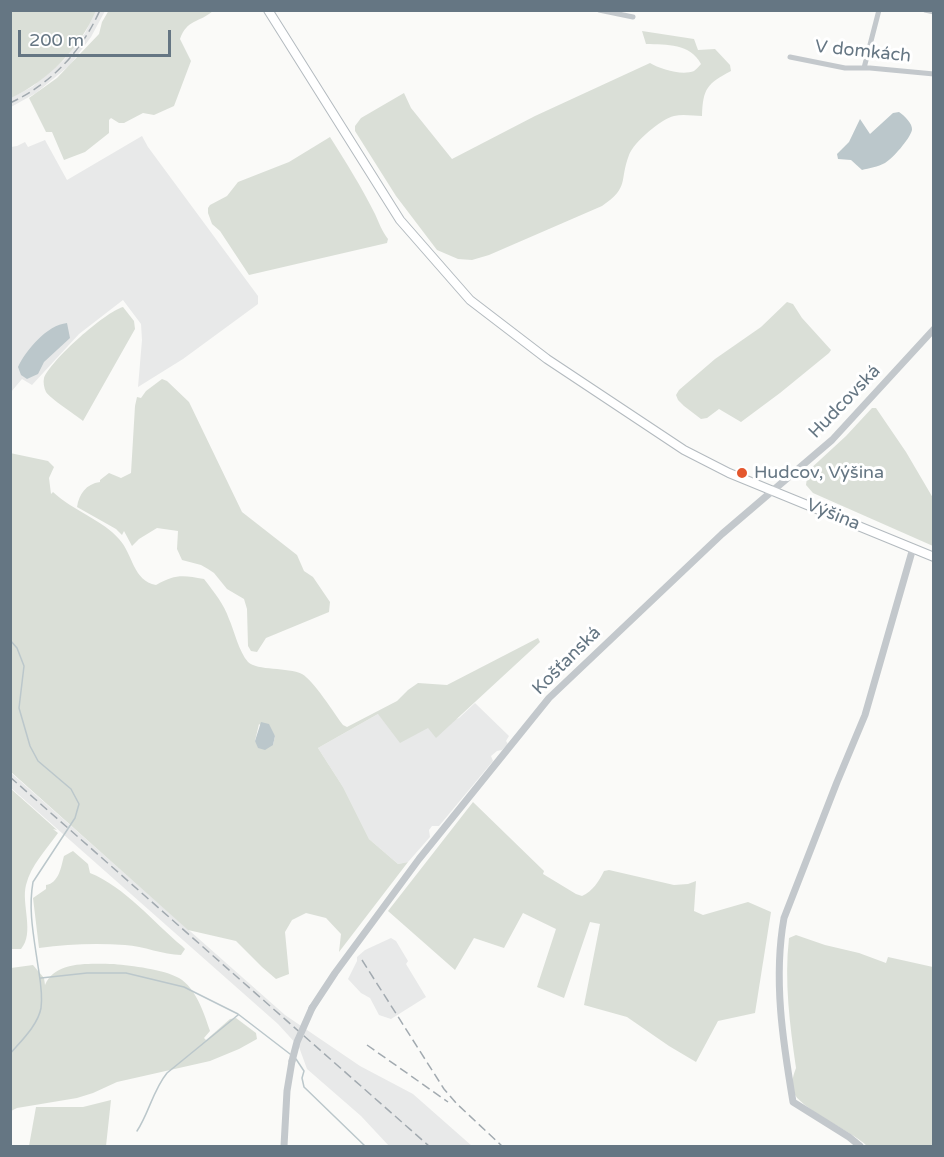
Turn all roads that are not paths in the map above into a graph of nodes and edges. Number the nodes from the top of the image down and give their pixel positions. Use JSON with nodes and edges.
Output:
{"nodes":[{"id":1,"x":599,"y":10,"type":"edge"},
{"id":2,"x":872,"y":10,"type":"edge"},
{"id":3,"x":925,"y":10,"type":"edge"},
{"id":4,"x":270,"y":11,"type":"edge"},
{"id":5,"x":879,"y":12,"type":"edge"},
{"id":6,"x":933,"y":12,"type":"edge"},
{"id":7,"x":633,"y":17,"type":"dead end"},
{"id":8,"x":790,"y":57,"type":"dead end"},
{"id":9,"x":864,"y":68,"type":"junction"},
{"id":10,"x":933,"y":74,"type":"edge"},
{"id":11,"x":933,"y":329,"type":"edge"},
{"id":12,"x":772,"y":490,"type":"junction"},
{"id":13,"x":914,"y":548,"type":"junction"},
{"id":14,"x":933,"y":557,"type":"edge"},
{"id":15,"x":284,"y":1146,"type":"edge"},
{"id":16,"x":860,"y":1146,"type":"edge"}],
"edges":[{"from":1,"to":7,"type":"street"},
{"from":2,"to":5,"type":"street"},
{"from":3,"to":6,"type":"street"},
{"from":4,"to":12,"type":"main road","name":"Výšina"},
{"from":5,"to":9,"type":"street"},
{"from":8,"to":9,"type":"street","name":"V domkách"},
{"from":9,"to":10,"type":"street","name":"V domkách"},
{"from":11,"to":12,"type":"street","name":"Hudcovská"},
{"from":12,"to":13,"type":"main road","name":"Výšina"},
{"from":12,"to":15,"type":"street","name":"Košťanská","bridge":true},
{"from":13,"to":14,"type":"main road","name":"Výšina"},
{"from":13,"to":16,"type":"street"}]}
